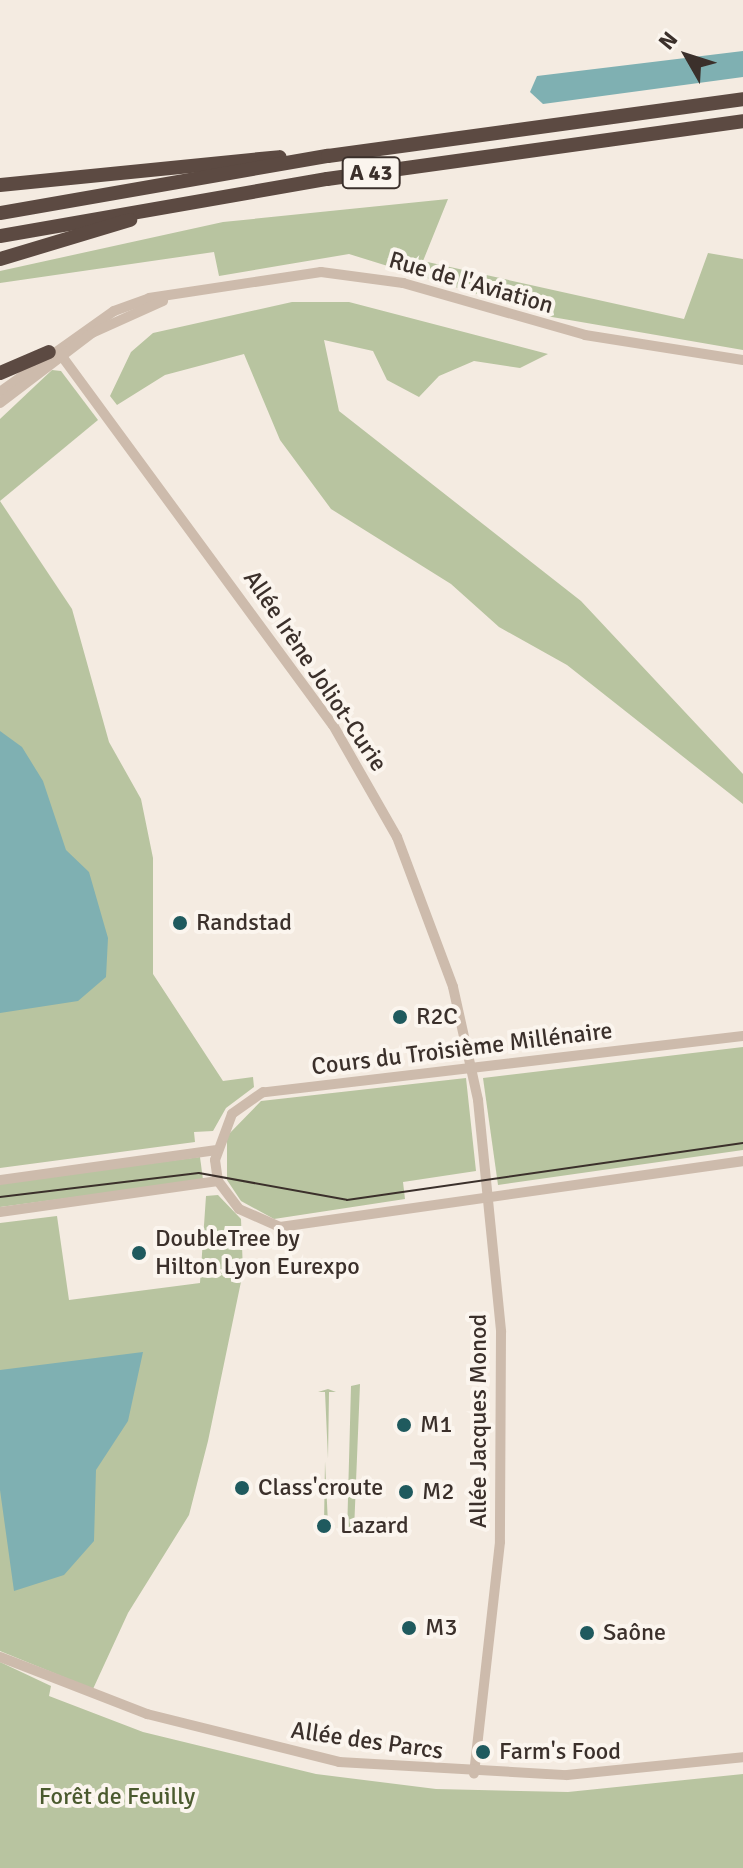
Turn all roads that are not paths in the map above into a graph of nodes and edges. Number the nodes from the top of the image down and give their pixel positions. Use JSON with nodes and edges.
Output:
{"nodes":[{"id":1,"x":743,"y":99,"type":"edge"},
{"id":2,"x":743,"y":121,"type":"edge"},
{"id":3,"x":328,"y":156,"type":"junction"},
{"id":4,"x":0,"y":185,"type":"edge"},
{"id":5,"x":198,"y":200,"type":"junction"},
{"id":6,"x":0,"y":213,"type":"edge"},
{"id":7,"x":0,"y":236,"type":"edge"},
{"id":8,"x":0,"y":259,"type":"edge"},
{"id":9,"x":187,"y":292,"type":"junction"},
{"id":10,"x":55,"y":353,"type":"junction"},
{"id":11,"x":743,"y":360,"type":"edge"},
{"id":12,"x":0,"y":373,"type":"edge"},
{"id":13,"x":0,"y":392,"type":"edge"},
{"id":14,"x":0,"y":403,"type":"edge"},
{"id":15,"x":743,"y":1036,"type":"edge"},
{"id":16,"x":472,"y":1067,"type":"junction"},
{"id":17,"x":215,"y":1150,"type":"junction"},
{"id":18,"x":743,"y":1161,"type":"edge"},
{"id":19,"x":0,"y":1180,"type":"edge"},
{"id":20,"x":218,"y":1181,"type":"junction"},
{"id":21,"x":491,"y":1198,"type":"junction"},
{"id":22,"x":0,"y":1212,"type":"edge"},
{"id":23,"x":0,"y":1657,"type":"edge"},
{"id":24,"x":743,"y":1757,"type":"edge"},
{"id":25,"x":474,"y":1774,"type":"junction"}],
"edges":[{"from":1,"to":3,"type":"highway","number":"A 43"},
{"from":2,"to":5,"type":"highway","number":"A 43"},
{"from":3,"to":4,"type":"highway"},
{"from":3,"to":6,"type":"highway","number":"A 43"},
{"from":5,"to":7,"type":"highway","number":"A 43"},
{"from":5,"to":8,"type":"highway"},
{"from":9,"to":10,"type":"street","name":"Rue de l'Aviation"},
{"from":9,"to":10,"type":"street","name":"Rue de l'Aviation"},
{"from":9,"to":11,"type":"street","name":"Rue de l'Aviation"},
{"from":10,"to":12,"type":"highway"},
{"from":10,"to":13,"type":"street","name":"Rue de l'Aviation"},
{"from":10,"to":14,"type":"street","name":"Rue de l'Aviation"},
{"from":10,"to":16,"type":"street","name":"Allée Irène Joliot-Curie"},
{"from":15,"to":16,"type":"street","name":"Cours du Troisième Millénaire"},
{"from":16,"to":17,"type":"street","name":"Cours du Troisième Millénaire"},
{"from":16,"to":21,"type":"street","name":"Allée Jacques Monod"},
{"from":17,"to":19,"type":"street"},
{"from":17,"to":20,"type":"street"},
{"from":18,"to":21,"type":"street"},
{"from":20,"to":21,"type":"street"},
{"from":20,"to":22,"type":"street"},
{"from":21,"to":25,"type":"street","name":"Allée Jacques Monod"},
{"from":23,"to":25,"type":"street","name":"Allée des Parcs"},
{"from":24,"to":25,"type":"street","name":"Allée des Parcs"}]}
